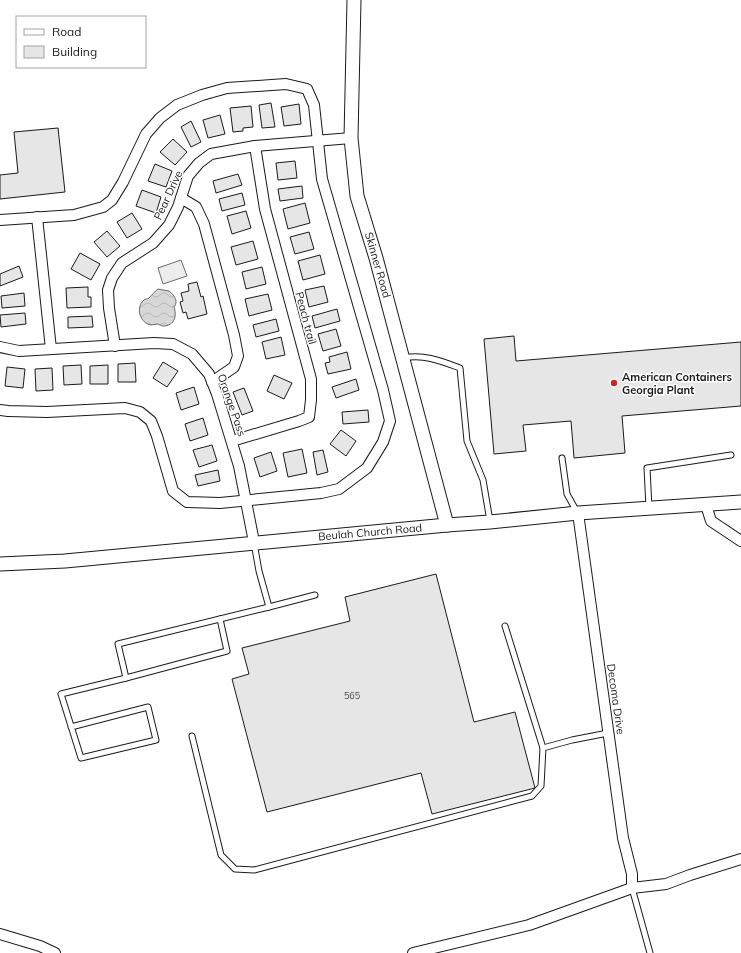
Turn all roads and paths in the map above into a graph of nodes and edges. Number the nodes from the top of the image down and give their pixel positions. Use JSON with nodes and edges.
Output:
{"nodes":[{"id":1,"x":354,"y":0,"type":"edge"},
{"id":2,"x":351,"y":138,"type":"junction"},
{"id":3,"x":318,"y":140,"type":"junction"},
{"id":4,"x":255,"y":146,"type":"junction"},
{"id":5,"x":181,"y":198,"type":"junction"},
{"id":6,"x":36,"y":217,"type":"junction"},
{"id":7,"x":0,"y":220,"type":"edge"},
{"id":8,"x":115,"y":346,"type":"junction"},
{"id":9,"x":0,"y":347,"type":"edge"},
{"id":10,"x":51,"y":349,"type":"junction"},
{"id":11,"x":403,"y":358,"type":"junction"},
{"id":12,"x":212,"y":382,"type":"junction"},
{"id":13,"x":0,"y":410,"type":"edge"},
{"id":14,"x":232,"y":441,"type":"junction"},
{"id":15,"x":731,"y":455,"type":"dead end"},
{"id":16,"x":562,"y":458,"type":"dead end"},
{"id":17,"x":246,"y":500,"type":"junction"},
{"id":18,"x":741,"y":502,"type":"edge"},
{"id":19,"x":706,"y":505,"type":"junction"},
{"id":20,"x":649,"y":509,"type":"junction"},
{"id":21,"x":578,"y":513,"type":"junction"},
{"id":22,"x":490,"y":522,"type":"junction"},
{"id":23,"x":447,"y":525,"type":"junction"},
{"id":24,"x":741,"y":541,"type":"edge"},
{"id":25,"x":254,"y":542,"type":"junction"},
{"id":26,"x":0,"y":564,"type":"edge"},
{"id":27,"x":316,"y":595,"type":"dead end"},
{"id":28,"x":268,"y":607,"type":"junction"},
{"id":29,"x":220,"y":619,"type":"junction"},
{"id":30,"x":505,"y":626,"type":"dead end"},
{"id":31,"x":126,"y":678,"type":"junction"},
{"id":32,"x":71,"y":727,"type":"junction"},
{"id":33,"x":608,"y":733,"type":"junction"},
{"id":34,"x":192,"y":736,"type":"dead end"},
{"id":35,"x":543,"y":748,"type":"junction"},
{"id":36,"x":741,"y":859,"type":"edge"},
{"id":37,"x":632,"y":888,"type":"junction"},
{"id":38,"x":0,"y":934,"type":"edge"},
{"id":39,"x":55,"y":953,"type":"edge"},
{"id":40,"x":413,"y":953,"type":"edge"},
{"id":41,"x":650,"y":953,"type":"edge"}],
"edges":[{"from":1,"to":2,"type":"street","name":"Skinner Road"},
{"from":2,"to":3,"type":"street","name":"Pear Drive"},
{"from":2,"to":11,"type":"street","name":"Skinner Road"},
{"from":3,"to":4,"type":"street","name":"Pear Drive"},
{"from":3,"to":6,"type":"street"},
{"from":3,"to":17,"type":"street"},
{"from":4,"to":5,"type":"street","name":"Pear Drive"},
{"from":4,"to":14,"type":"street","name":"Peach trail"},
{"from":5,"to":8,"type":"street","name":"Pear Drive"},
{"from":5,"to":12,"type":"street"},
{"from":6,"to":7,"type":"street"},
{"from":6,"to":10,"type":"street"},
{"from":8,"to":10,"type":"street","name":"Orange Pass"},
{"from":8,"to":12,"type":"street","name":"Orange Pass"},
{"from":9,"to":10,"type":"street","name":"Orange Pass"},
{"from":11,"to":22,"type":"lane"},
{"from":11,"to":23,"type":"street","name":"Skinner Road"},
{"from":12,"to":14,"type":"street","name":"Orange Pass"},
{"from":13,"to":17,"type":"street"},
{"from":14,"to":17,"type":"street","name":"Orange Pass"},
{"from":15,"to":20,"type":"lane"},
{"from":16,"to":21,"type":"lane"},
{"from":17,"to":25,"type":"street","name":"Orange Pass"},
{"from":18,"to":19,"type":"street","name":"Beulah Church Road"},
{"from":19,"to":20,"type":"street","name":"Beulah Church Road"},
{"from":19,"to":24,"type":"street"},
{"from":20,"to":21,"type":"street","name":"Beulah Church Road"},
{"from":21,"to":22,"type":"street","name":"Beulah Church Road"},
{"from":21,"to":33,"type":"street","name":"Decoma Drive"},
{"from":22,"to":23,"type":"street","name":"Beulah Church Road"},
{"from":23,"to":25,"type":"street","name":"Beulah Church Road"},
{"from":25,"to":26,"type":"street","name":"Beulah Church Road"},
{"from":25,"to":28,"type":"lane"},
{"from":27,"to":28,"type":"lane"},
{"from":28,"to":29,"type":"lane"},
{"from":29,"to":31,"type":"lane"},
{"from":29,"to":31,"type":"lane"},
{"from":30,"to":35,"type":"lane"},
{"from":31,"to":32,"type":"lane"},
{"from":32,"to":32,"type":"lane"},
{"from":33,"to":35,"type":"lane"},
{"from":33,"to":37,"type":"street","name":"Decoma Drive"},
{"from":34,"to":35,"type":"lane"},
{"from":36,"to":37,"type":"street"},
{"from":37,"to":40,"type":"street"},
{"from":37,"to":41,"type":"lane"},
{"from":38,"to":39,"type":"street"}]}
